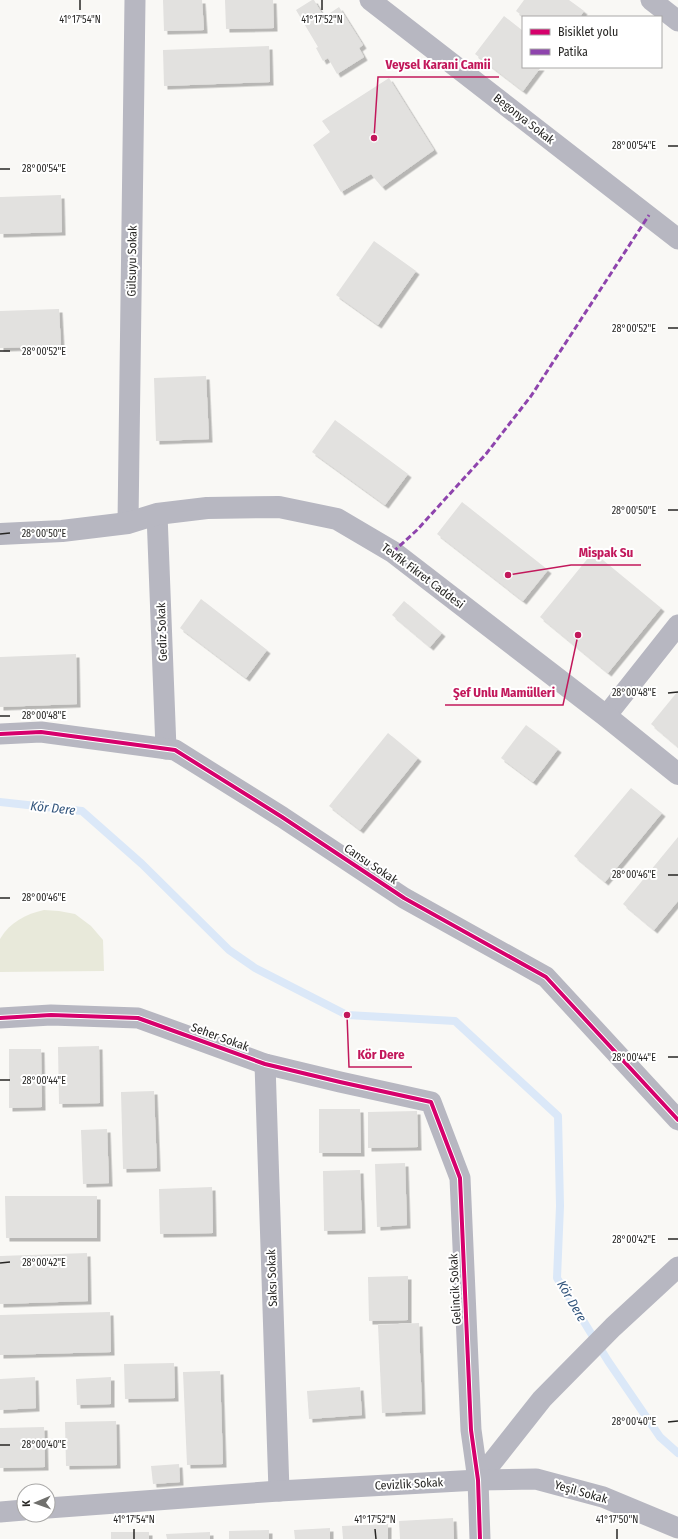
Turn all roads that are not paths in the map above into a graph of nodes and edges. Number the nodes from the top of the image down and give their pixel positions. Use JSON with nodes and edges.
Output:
{"nodes":[{"id":1,"x":135,"y":0,"type":"edge"},
{"id":2,"x":370,"y":0,"type":"edge"},
{"id":3,"x":651,"y":0,"type":"edge"},
{"id":4,"x":678,"y":21,"type":"edge"},
{"id":5,"x":678,"y":239,"type":"edge"},
{"id":6,"x":157,"y":514,"type":"junction"},
{"id":7,"x":128,"y":523,"type":"junction"},
{"id":8,"x":0,"y":534,"type":"edge"},
{"id":9,"x":678,"y":625,"type":"edge"},
{"id":10,"x":606,"y":716,"type":"junction"},
{"id":11,"x":0,"y":734,"type":"edge"},
{"id":12,"x":166,"y":749,"type":"junction"},
{"id":13,"x":678,"y":774,"type":"edge"},
{"id":14,"x":0,"y":1018,"type":"edge"},
{"id":15,"x":265,"y":1064,"type":"junction"},
{"id":16,"x":431,"y":1102,"type":"joint"},
{"id":17,"x":678,"y":1120,"type":"edge"},
{"id":18,"x":678,"y":1267,"type":"edge"},
{"id":19,"x":478,"y":1480,"type":"junction"},
{"id":20,"x":279,"y":1491,"type":"junction"},
{"id":21,"x":56,"y":1507,"type":"edge"},
{"id":22,"x":16,"y":1511,"type":"edge"},
{"id":23,"x":0,"y":1512,"type":"edge"},
{"id":24,"x":678,"y":1528,"type":"edge"},
{"id":25,"x":480,"y":1539,"type":"edge"}],
"edges":[{"from":1,"to":7,"type":"street","name":"Gülsuyu Sokak"},
{"from":2,"to":5,"type":"street","name":"Begonya Sokak"},
{"from":3,"to":4,"type":"street"},
{"from":6,"to":7,"type":"street","name":"Tevfik Fikret Caddesi"},
{"from":6,"to":10,"type":"street","name":"Tevfik Fikret Caddesi"},
{"from":6,"to":12,"type":"street","name":"Gediz Sokak"},
{"from":7,"to":8,"type":"street","name":"Tevfik Fikret Caddesi"},
{"from":9,"to":10,"type":"street"},
{"from":10,"to":13,"type":"street","name":"Tevfik Fikret Caddesi"},
{"from":11,"to":12,"type":"street","name":"Cansu Sokak"},
{"from":12,"to":17,"type":"street","name":"Cansu Sokak"},
{"from":14,"to":15,"type":"street","name":"Seher Sokak"},
{"from":15,"to":16,"type":"street","name":"Seher Sokak"},
{"from":15,"to":20,"type":"street","name":"Saksı Sokak"},
{"from":16,"to":19,"type":"street","name":"Gelincik Sokak"},
{"from":18,"to":19,"type":"street"},
{"from":19,"to":20,"type":"street","name":"Cevizlik Sokak"},
{"from":19,"to":24,"type":"street","name":"Yeşil Sokak"},
{"from":19,"to":25,"type":"street","name":"Gelincik Sokak"},
{"from":20,"to":21,"type":"street","name":"Cevizlik Sokak"},
{"from":22,"to":23,"type":"street"}]}
